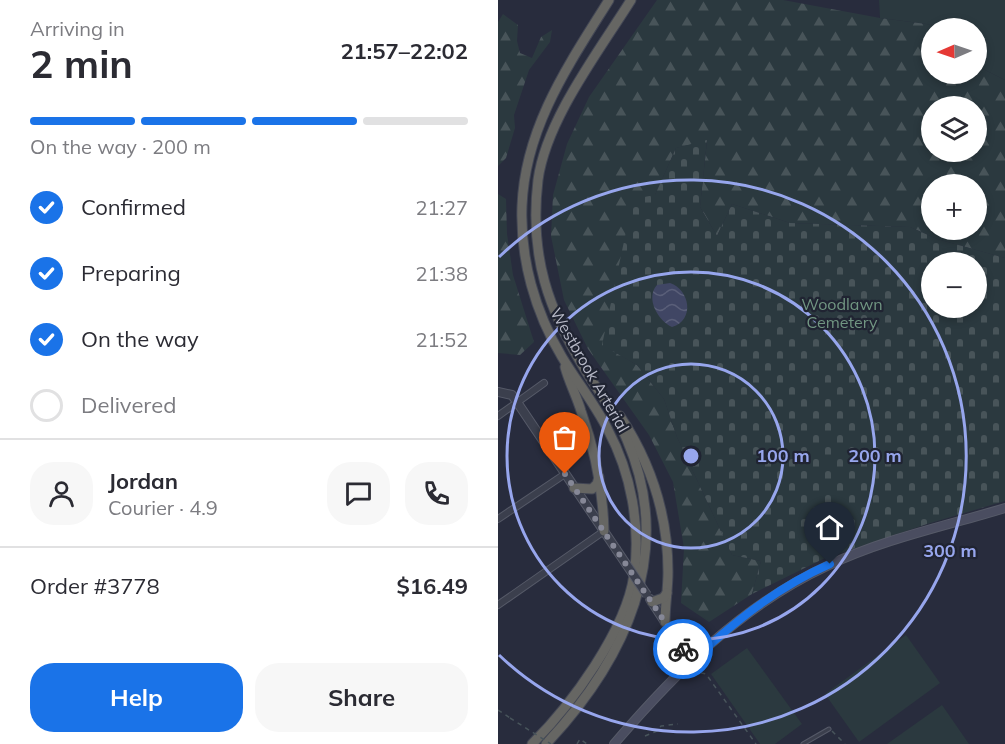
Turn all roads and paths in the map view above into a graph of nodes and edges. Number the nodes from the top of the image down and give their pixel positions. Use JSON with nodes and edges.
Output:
{"nodes":[{"id":1,"x":609,"y":0,"type":"edge"},
{"id":2,"x":632,"y":0,"type":"edge"},
{"id":3,"x":563,"y":359,"type":"junction"},
{"id":4,"x":544,"y":383,"type":"dead end"},
{"id":5,"x":498,"y":392,"type":"edge"},
{"id":6,"x":602,"y":396,"type":"junction"},
{"id":7,"x":517,"y":402,"type":"junction"},
{"id":8,"x":498,"y":416,"type":"edge"},
{"id":9,"x":565,"y":474,"type":"junction"},
{"id":10,"x":599,"y":477,"type":"junction"},
{"id":11,"x":574,"y":488,"type":"junction"},
{"id":12,"x":1005,"y":508,"type":"edge"},
{"id":13,"x":498,"y":519,"type":"edge"},
{"id":14,"x":604,"y":531,"type":"junction"},
{"id":15,"x":667,"y":593,"type":"junction"},
{"id":16,"x":649,"y":598,"type":"junction"},
{"id":17,"x":498,"y":604,"type":"edge"},
{"id":18,"x":665,"y":622,"type":"junction"},
{"id":19,"x":689,"y":664,"type":"junction"},
{"id":20,"x":498,"y":710,"type":"edge"},
{"id":21,"x":678,"y":724,"type":"dead end"},
{"id":22,"x":829,"y":729,"type":"joint"},
{"id":23,"x":645,"y":736,"type":"dead end"},
{"id":24,"x":532,"y":744,"type":"edge"},
{"id":25,"x":548,"y":744,"type":"edge"},
{"id":26,"x":577,"y":744,"type":"edge"},
{"id":27,"x":587,"y":744,"type":"edge"},
{"id":28,"x":614,"y":744,"type":"edge"},
{"id":29,"x":756,"y":744,"type":"edge"},
{"id":30,"x":803,"y":744,"type":"edge"},
{"id":31,"x":845,"y":744,"type":"edge"}],
"edges":[{"from":1,"to":3,"type":"highway","name":"Westbrook Arterial"},
{"from":2,"to":6,"type":"highway","name":"Westbrook Arterial"},
{"from":3,"to":10,"type":"highway"},
{"from":3,"to":24,"type":"highway","name":"Westbrook Arterial"},
{"from":4,"to":7,"type":"street"},
{"from":5,"to":7,"type":"street"},
{"from":6,"to":15,"type":"highway"},
{"from":6,"to":25,"type":"highway","name":"Westbrook Arterial"},
{"from":7,"to":8,"type":"street"},
{"from":7,"to":9,"type":"street"},
{"from":9,"to":11,"type":"street"},
{"from":9,"to":13,"type":"street"},
{"from":10,"to":11,"type":"highway"},
{"from":10,"to":14,"type":"highway"},
{"from":11,"to":14,"type":"street"},
{"from":12,"to":19,"type":"main road"},
{"from":14,"to":16,"type":"street","bridge":true},
{"from":14,"to":17,"type":"street"},
{"from":15,"to":16,"type":"highway"},
{"from":15,"to":18,"type":"highway"},
{"from":16,"to":18,"type":"street"},
{"from":18,"to":19,"type":"street"},
{"from":19,"to":28,"type":"main road"},
{"from":19,"to":29,"type":"path"},
{"from":20,"to":25,"type":"path","bridge":true},
{"from":21,"to":23,"type":"path"},
{"from":22,"to":30,"type":"lane"},
{"from":22,"to":31,"type":"path"},
{"from":26,"to":27,"type":"path"}]}
